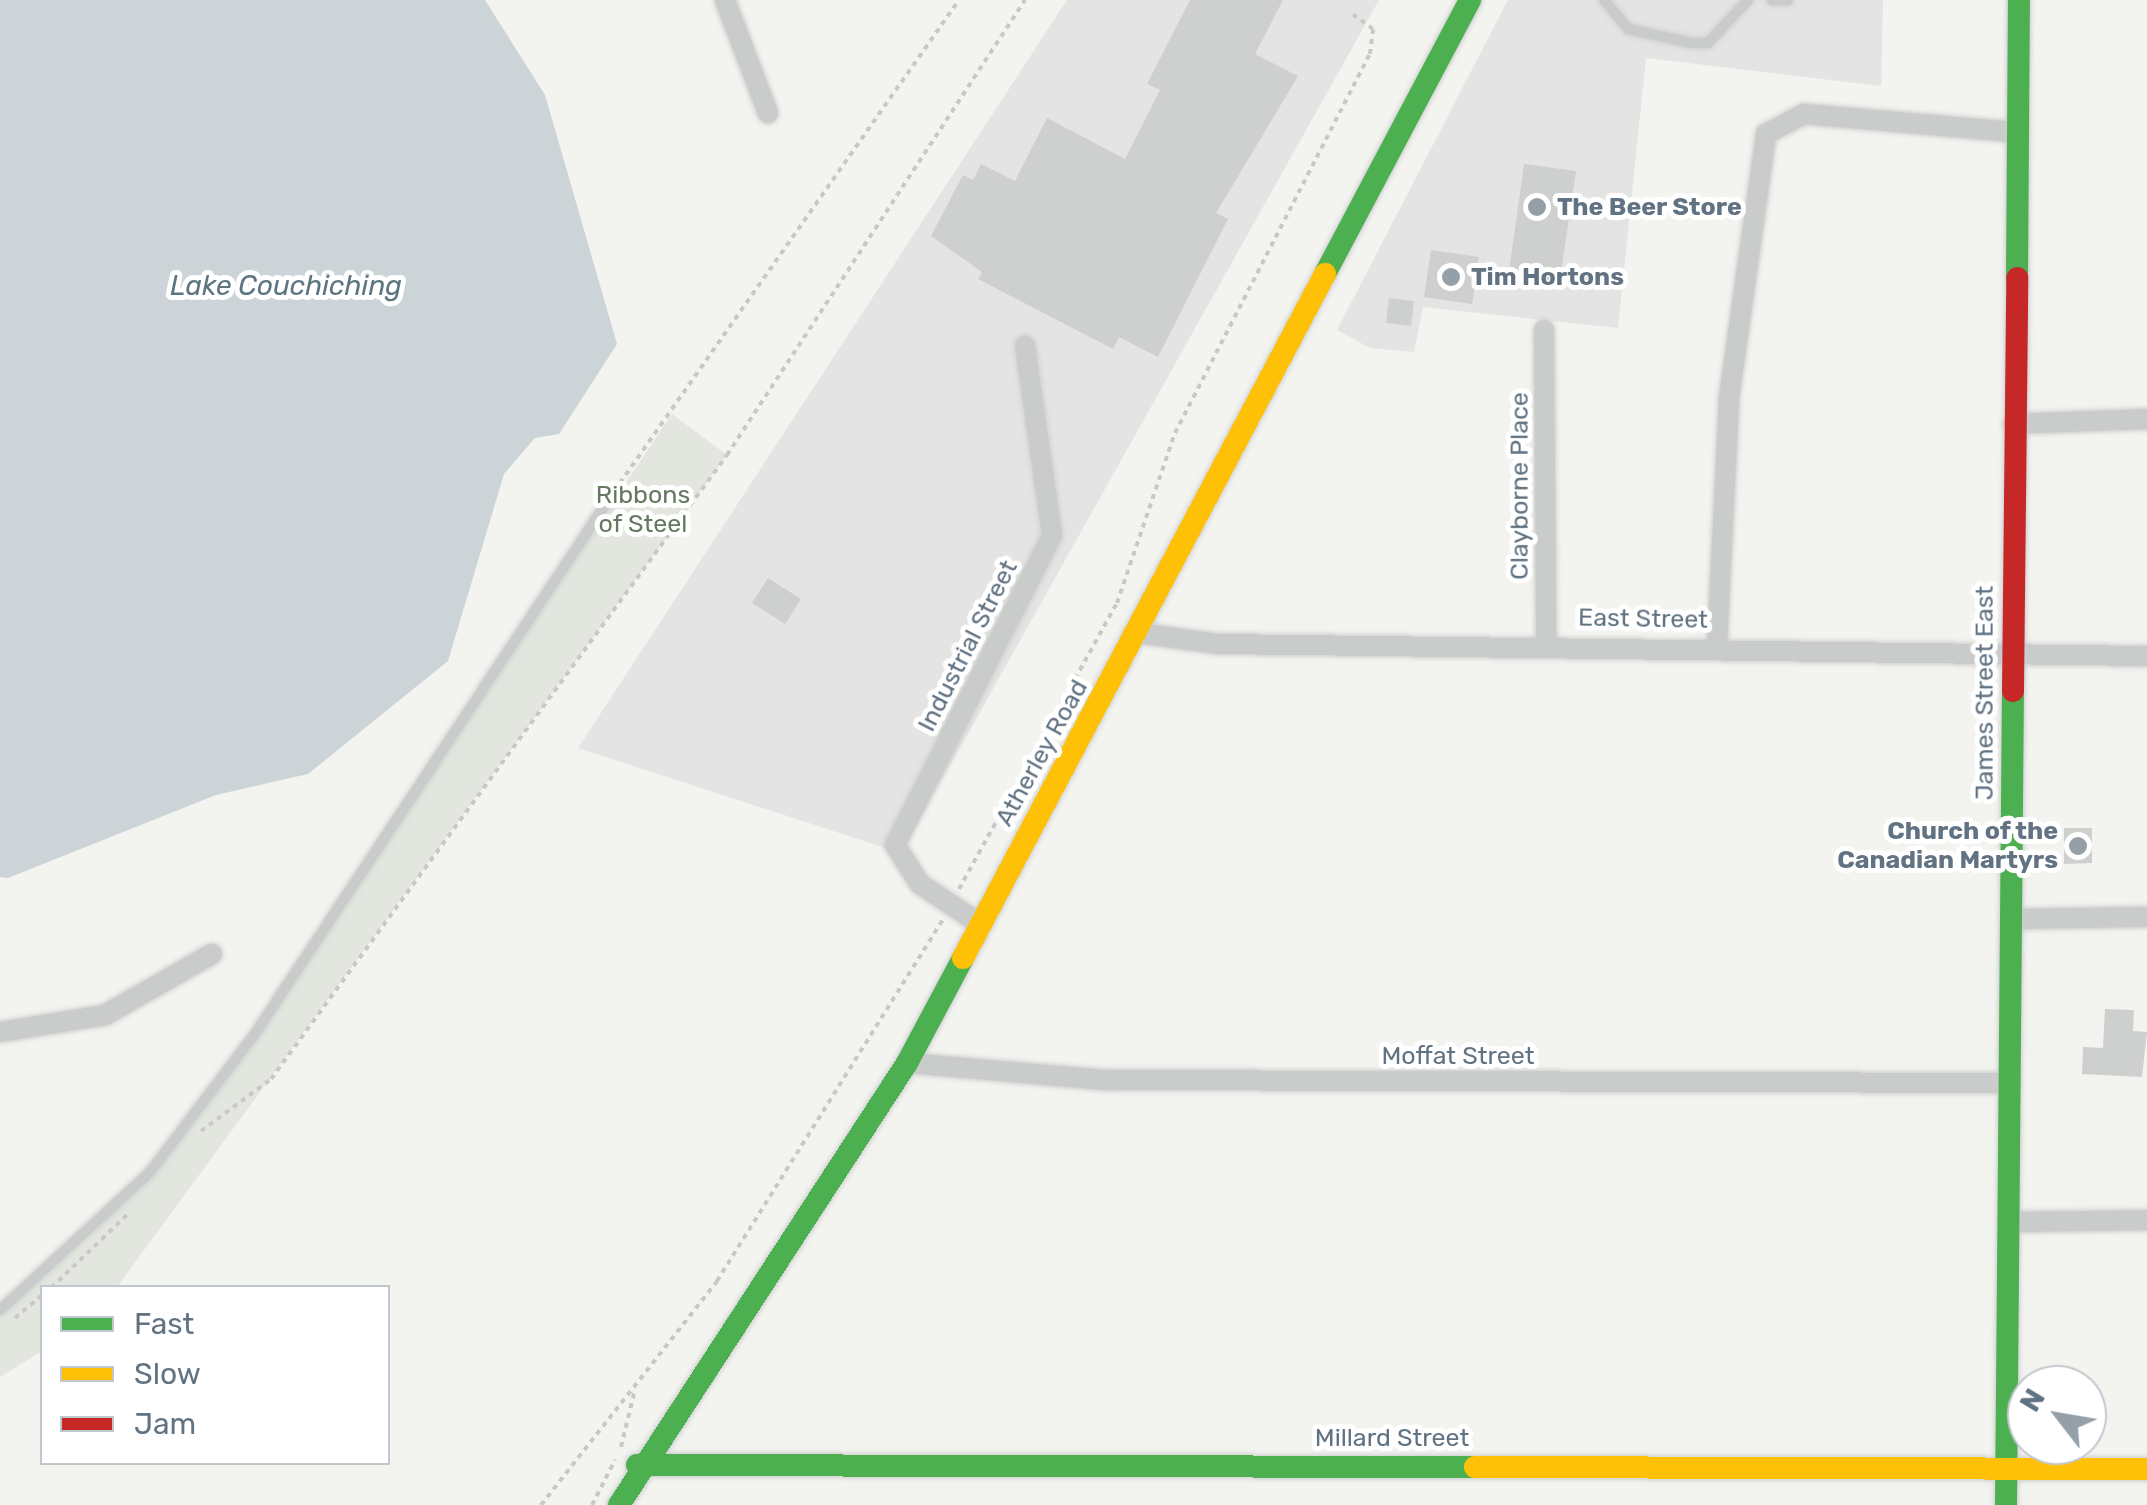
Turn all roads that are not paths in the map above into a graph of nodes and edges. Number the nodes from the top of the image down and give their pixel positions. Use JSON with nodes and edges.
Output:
{"nodes":[{"id":1,"x":725,"y":0,"type":"edge"},
{"id":2,"x":1470,"y":0,"type":"edge"},
{"id":3,"x":1604,"y":0,"type":"edge"},
{"id":4,"x":1748,"y":0,"type":"edge"},
{"id":5,"x":1772,"y":0,"type":"edge"},
{"id":6,"x":1788,"y":0,"type":"edge"},
{"id":7,"x":2019,"y":0,"type":"edge"},
{"id":8,"x":768,"y":113,"type":"dead end"},
{"id":9,"x":2016,"y":132,"type":"junction"},
{"id":10,"x":1544,"y":330,"type":"dead end"},
{"id":11,"x":1025,"y":346,"type":"dead end"},
{"id":12,"x":2147,"y":418,"type":"edge"},
{"id":13,"x":2013,"y":424,"type":"junction"},
{"id":14,"x":613,"y":493,"type":"road end"},
{"id":15,"x":1138,"y":634,"type":"junction"},
{"id":16,"x":1546,"y":642,"type":"junction"},
{"id":17,"x":1717,"y":645,"type":"junction"},
{"id":18,"x":2012,"y":650,"type":"junction"},
{"id":19,"x":2147,"y":656,"type":"edge"},
{"id":20,"x":2147,"y":917,"type":"edge"},
{"id":21,"x":2013,"y":919,"type":"junction"},
{"id":22,"x":980,"y":924,"type":"junction"},
{"id":23,"x":212,"y":954,"type":"dead end"},
{"id":24,"x":0,"y":1032,"type":"edge"},
{"id":25,"x":907,"y":1064,"type":"junction"},
{"id":26,"x":2011,"y":1083,"type":"junction"},
{"id":27,"x":2147,"y":1220,"type":"edge"},
{"id":28,"x":2009,"y":1222,"type":"junction"},
{"id":29,"x":0,"y":1310,"type":"edge"},
{"id":30,"x":637,"y":1465,"type":"junction"},
{"id":31,"x":2147,"y":1469,"type":"edge"},
{"id":32,"x":2006,"y":1470,"type":"junction"},
{"id":33,"x":619,"y":1505,"type":"edge"},
{"id":34,"x":2006,"y":1505,"type":"edge"}],
"edges":[{"from":1,"to":8,"type":"street"},
{"from":2,"to":15,"type":"street","name":"Atherley Road"},
{"from":3,"to":4,"type":"lane"},
{"from":5,"to":6,"type":"lane"},
{"from":7,"to":9,"type":"street","name":"James Street East"},
{"from":9,"to":13,"type":"street","name":"James Street East"},
{"from":9,"to":17,"type":"street"},
{"from":10,"to":16,"type":"street","name":"Clayborne Place"},
{"from":11,"to":22,"type":"street","name":"Industrial Street"},
{"from":12,"to":13,"type":"street"},
{"from":13,"to":18,"type":"street","name":"James Street East"},
{"from":14,"to":29,"type":"lane"},
{"from":15,"to":16,"type":"street","name":"East Street"},
{"from":15,"to":22,"type":"street","name":"Atherley Road"},
{"from":16,"to":17,"type":"street","name":"East Street"},
{"from":17,"to":18,"type":"street","name":"East Street"},
{"from":18,"to":19,"type":"street","name":"East Street"},
{"from":18,"to":21,"type":"street","name":"James Street East"},
{"from":20,"to":21,"type":"street"},
{"from":21,"to":26,"type":"street","name":"James Street East"},
{"from":22,"to":25,"type":"street","name":"Atherley Road"},
{"from":23,"to":24,"type":"street"},
{"from":25,"to":26,"type":"street","name":"Moffat Street"},
{"from":25,"to":30,"type":"street","name":"Atherley Road"},
{"from":26,"to":28,"type":"street","name":"James Street East"},
{"from":27,"to":28,"type":"street"},
{"from":28,"to":32,"type":"street","name":"James Street East"},
{"from":30,"to":32,"type":"street","name":"Millard Street"},
{"from":30,"to":33,"type":"street","name":"Atherley Road"},
{"from":31,"to":32,"type":"street","name":"Millard Street"},
{"from":32,"to":34,"type":"street","name":"James Street East"}]}
